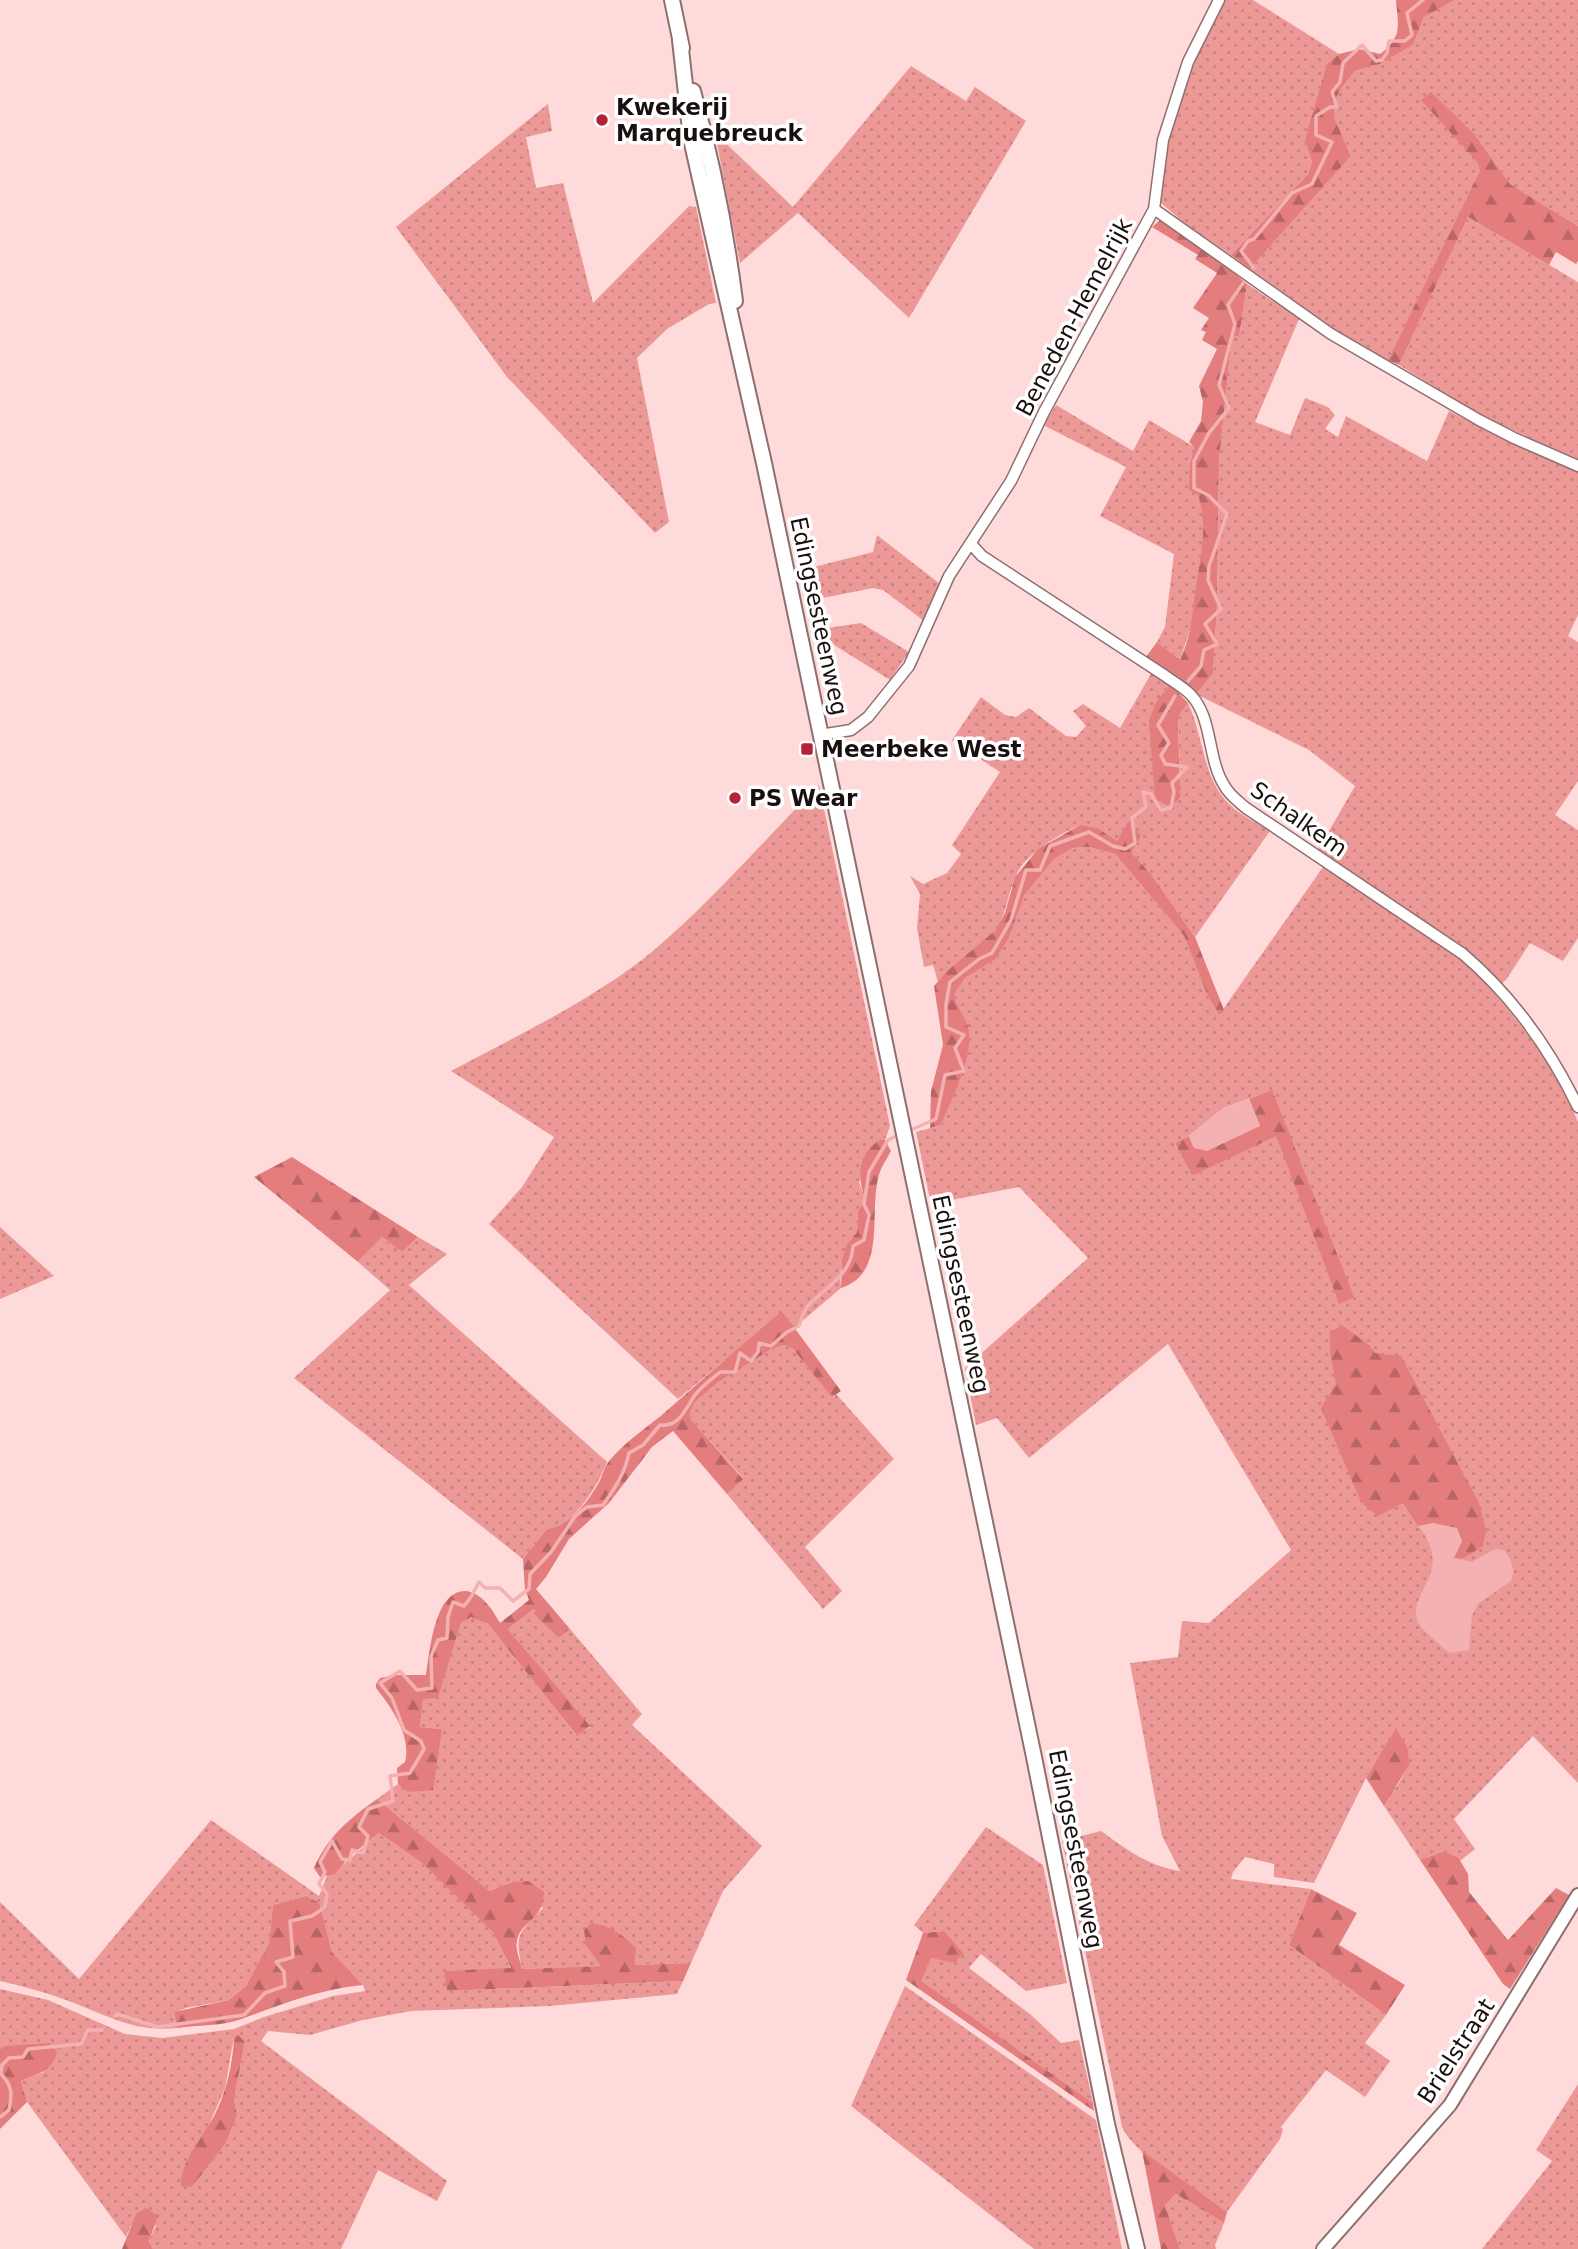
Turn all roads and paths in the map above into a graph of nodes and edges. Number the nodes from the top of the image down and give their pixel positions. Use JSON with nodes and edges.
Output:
{"nodes":[{"id":1,"x":672,"y":0,"type":"edge"},
{"id":2,"x":1219,"y":0,"type":"edge"},
{"id":3,"x":1154,"y":209,"type":"junction"},
{"id":4,"x":1578,"y":466,"type":"edge"},
{"id":5,"x":971,"y":544,"type":"junction"},
{"id":6,"x":820,"y":735,"type":"junction"},
{"id":7,"x":1578,"y":1107,"type":"edge"},
{"id":8,"x":1578,"y":1895,"type":"edge"},
{"id":9,"x":1136,"y":2249,"type":"edge"},
{"id":10,"x":1322,"y":2249,"type":"edge"}],
"edges":[{"from":1,"to":6,"type":"main road","name":"Edingsesteenweg"},
{"from":2,"to":3,"type":"street"},
{"from":3,"to":4,"type":"street","name":"Beneden-Hemelrijk"},
{"from":3,"to":5,"type":"street","name":"Beneden-Hemelrijk"},
{"from":5,"to":6,"type":"street","name":"Beneden-Hemelrijk"},
{"from":5,"to":7,"type":"street","name":"Schalkem"},
{"from":6,"to":9,"type":"main road","name":"Edingsesteenweg"},
{"from":8,"to":10,"type":"street","name":"Brielstraat"}]}
